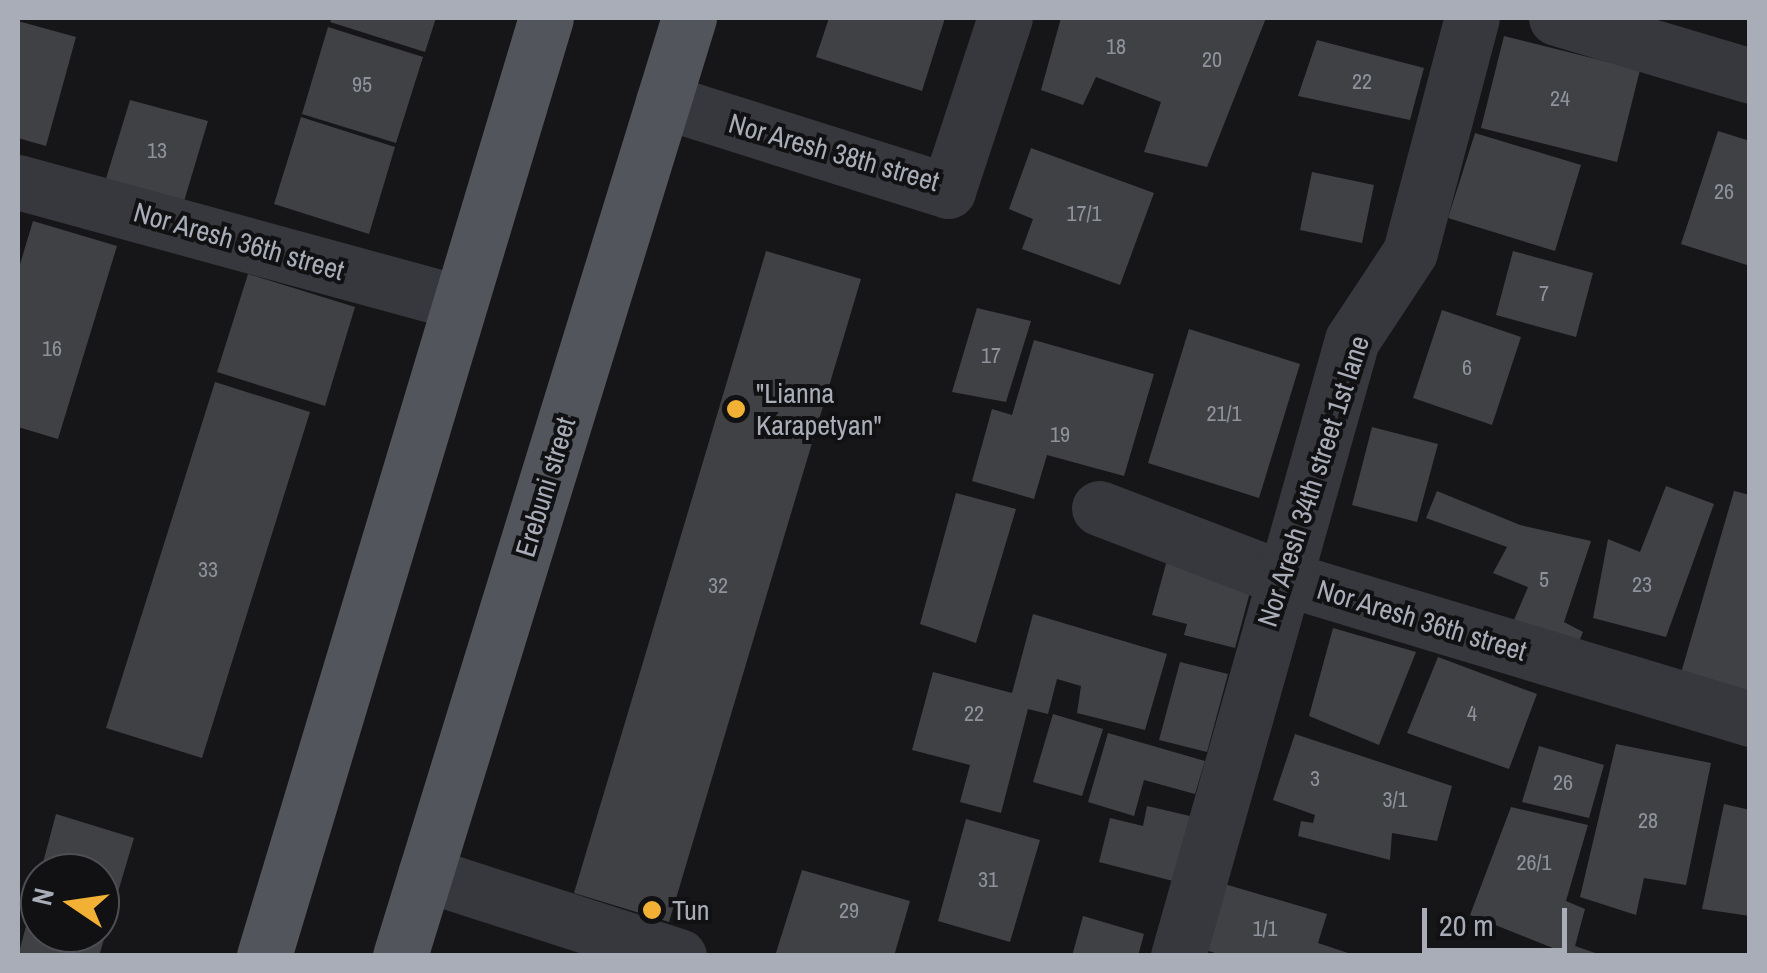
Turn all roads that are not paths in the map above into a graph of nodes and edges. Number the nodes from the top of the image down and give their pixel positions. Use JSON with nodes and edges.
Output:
{"nodes":[{"id":1,"x":546,"y":18,"type":"edge"},
{"id":2,"x":688,"y":18,"type":"edge"},
{"id":3,"x":1006,"y":18,"type":"edge"},
{"id":4,"x":1472,"y":18,"type":"edge"},
{"id":5,"x":1556,"y":18,"type":"edge"},
{"id":6,"x":1750,"y":76,"type":"edge"},
{"id":7,"x":663,"y":100,"type":"junction"},
{"id":8,"x":18,"y":182,"type":"edge"},
{"id":9,"x":459,"y":304,"type":"junction"},
{"id":10,"x":1099,"y":508,"type":"dead end"},
{"id":11,"x":1280,"y":578,"type":"junction"},
{"id":12,"x":1750,"y":719,"type":"edge"},
{"id":13,"x":425,"y":874,"type":"junction"},
{"id":14,"x":264,"y":956,"type":"edge"},
{"id":15,"x":400,"y":956,"type":"edge"},
{"id":16,"x":679,"y":956,"type":"edge"},
{"id":17,"x":1178,"y":956,"type":"edge"}],
"edges":[{"from":1,"to":9,"type":"main road"},
{"from":2,"to":7,"type":"main road","name":"Erebuni street"},
{"from":3,"to":7,"type":"street","name":"Nor Aresh 38th street"},
{"from":4,"to":11,"type":"street","name":"Nor Aresh 34th street 1st lane"},
{"from":5,"to":6,"type":"street"},
{"from":7,"to":13,"type":"main road","name":"Erebuni street"},
{"from":8,"to":9,"type":"street","name":"Nor Aresh 36th street"},
{"from":9,"to":14,"type":"main road"},
{"from":10,"to":11,"type":"street","name":"Nor Aresh 36th street"},
{"from":11,"to":12,"type":"street","name":"Nor Aresh 36th street"},
{"from":11,"to":17,"type":"street","name":"Nor Aresh 34th street 1st lane"},
{"from":13,"to":15,"type":"main road","name":"Erebuni street"},
{"from":13,"to":16,"type":"street"}]}
